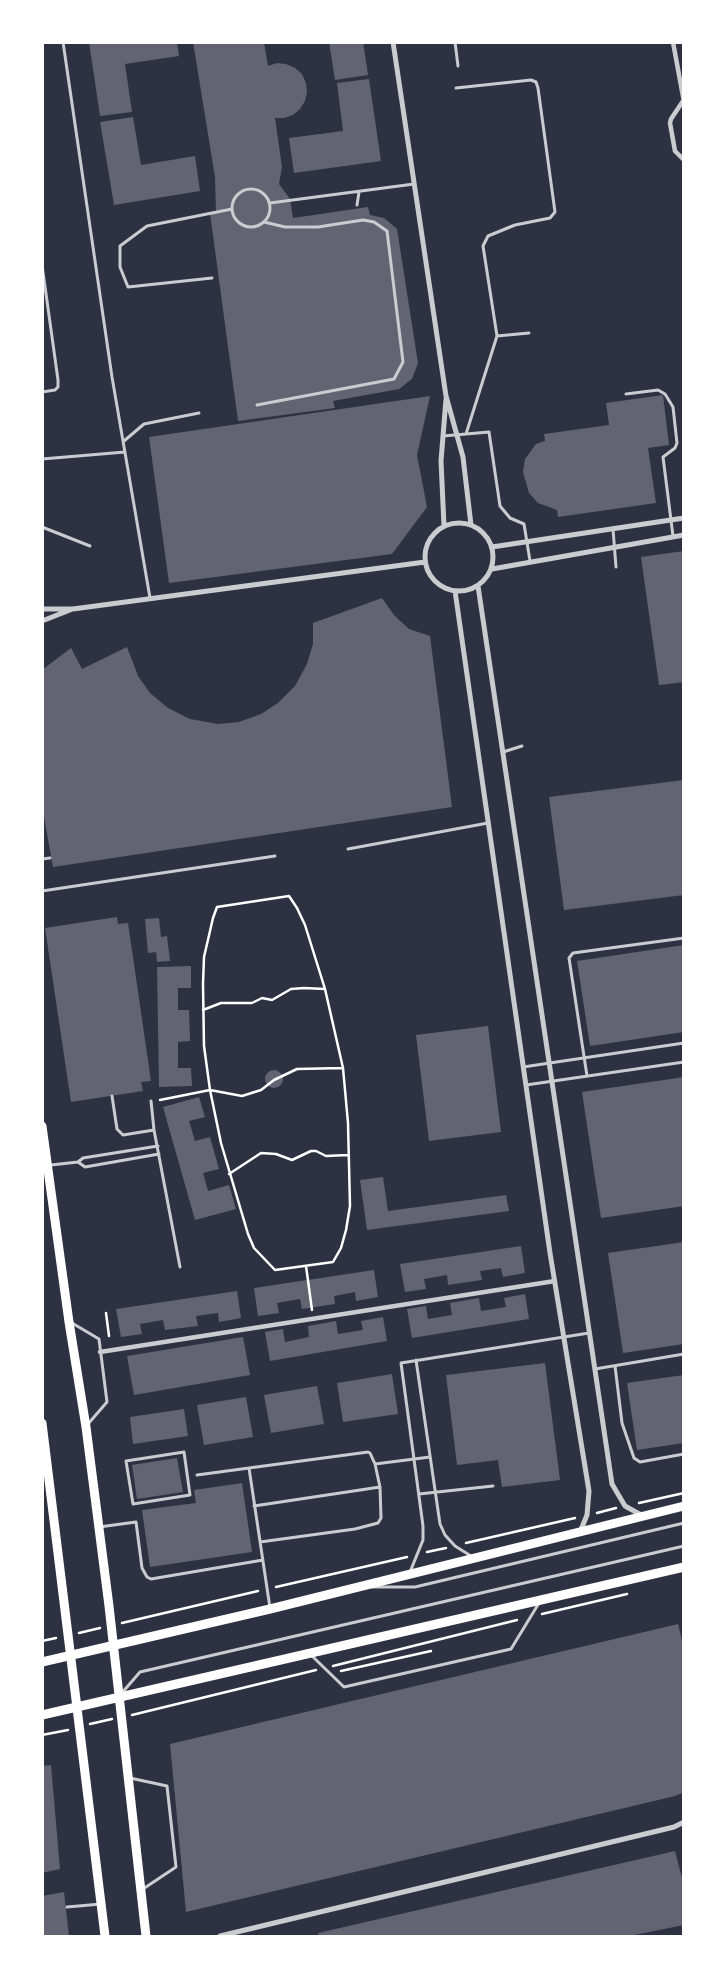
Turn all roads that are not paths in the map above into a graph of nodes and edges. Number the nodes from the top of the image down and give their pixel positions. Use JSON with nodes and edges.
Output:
{"nodes":[{"id":1,"x":63,"y":42,"type":"edge"},
{"id":2,"x":393,"y":42,"type":"edge"},
{"id":3,"x":455,"y":42,"type":"edge"},
{"id":4,"x":673,"y":42,"type":"edge"},
{"id":5,"x":458,"y":66,"type":"dead end"},
{"id":6,"x":456,"y":88,"type":"dead end"},
{"id":7,"x":683,"y":101,"type":"edge"},
{"id":8,"x":684,"y":160,"type":"edge"},
{"id":9,"x":415,"y":184,"type":"junction"},
{"id":10,"x":359,"y":192,"type":"junction"},
{"id":11,"x":270,"y":203,"type":"junction"},
{"id":12,"x":357,"y":205,"type":"dead end"},
{"id":13,"x":232,"y":209,"type":"junction"},
{"id":14,"x":264,"y":222,"type":"junction"},
{"id":15,"x":42,"y":265,"type":"edge"},
{"id":16,"x":212,"y":278,"type":"dead end"},
{"id":17,"x":529,"y":333,"type":"dead end"},
{"id":18,"x":497,"y":336,"type":"junction"},
{"id":19,"x":42,"y":392,"type":"edge"},
{"id":20,"x":626,"y":394,"type":"dead end"},
{"id":21,"x":446,"y":396,"type":"junction"},
{"id":22,"x":257,"y":405,"type":"dead end"},
{"id":23,"x":199,"y":413,"type":"dead end"},
{"id":24,"x":466,"y":434,"type":"junction"},
{"id":25,"x":458,"y":435,"type":"junction"},
{"id":26,"x":443,"y":436,"type":"junction"},
{"id":27,"x":124,"y":442,"type":"junction"},
{"id":28,"x":125,"y":452,"type":"junction"},
{"id":29,"x":42,"y":459,"type":"edge"},
{"id":30,"x":684,"y":518,"type":"edge"},
{"id":31,"x":670,"y":520,"type":"junction"},
{"id":32,"x":471,"y":525,"type":"junction"},
{"id":33,"x":444,"y":526,"type":"junction"},
{"id":34,"x":42,"y":527,"type":"edge"},
{"id":35,"x":613,"y":529,"type":"junction"},
{"id":36,"x":684,"y":535,"type":"edge"},
{"id":37,"x":673,"y":536,"type":"junction"},
{"id":38,"x":528,"y":542,"type":"junction"},
{"id":39,"x":90,"y":546,"type":"dead end"},
{"id":40,"x":492,"y":547,"type":"junction"},
{"id":41,"x":615,"y":547,"type":"junction"},
{"id":42,"x":530,"y":561,"type":"junction"},
{"id":43,"x":425,"y":562,"type":"junction"},
{"id":44,"x":616,"y":567,"type":"dead end"},
{"id":45,"x":492,"y":568,"type":"junction"},
{"id":46,"x":478,"y":586,"type":"junction"},
{"id":47,"x":455,"y":592,"type":"junction"},
{"id":48,"x":150,"y":599,"type":"junction"},
{"id":49,"x":42,"y":609,"type":"edge"},
{"id":50,"x":73,"y":609,"type":"junction"},
{"id":51,"x":42,"y":621,"type":"edge"},
{"id":52,"x":522,"y":746,"type":"dead end"},
{"id":53,"x":503,"y":752,"type":"junction"},
{"id":54,"x":488,"y":823,"type":"junction"},
{"id":55,"x":348,"y":849,"type":"dead end"},
{"id":56,"x":275,"y":856,"type":"dead end"},
{"id":57,"x":50,"y":858,"type":"dead end"},
{"id":58,"x":42,"y":859,"type":"edge"},
{"id":59,"x":42,"y":890,"type":"edge"},
{"id":60,"x":684,"y":938,"type":"edge"},
{"id":61,"x":684,"y":1043,"type":"edge"},
{"id":62,"x":584,"y":1058,"type":"junction"},
{"id":63,"x":684,"y":1062,"type":"edge"},
{"id":64,"x":548,"y":1063,"type":"junction"},
{"id":65,"x":523,"y":1067,"type":"junction"},
{"id":66,"x":587,"y":1076,"type":"junction"},
{"id":67,"x":550,"y":1080,"type":"junction"},
{"id":68,"x":525,"y":1085,"type":"junction"},
{"id":69,"x":112,"y":1096,"type":"dead end"},
{"id":70,"x":151,"y":1101,"type":"road end"},
{"id":71,"x":42,"y":1126,"type":"edge"},
{"id":72,"x":154,"y":1130,"type":"junction"},
{"id":73,"x":158,"y":1146,"type":"junction"},
{"id":74,"x":159,"y":1154,"type":"junction"},
{"id":75,"x":78,"y":1162,"type":"junction"},
{"id":76,"x":46,"y":1166,"type":"edge"},
{"id":77,"x":180,"y":1267,"type":"dead end"},
{"id":78,"x":554,"y":1281,"type":"junction"},
{"id":79,"x":69,"y":1322,"type":"junction"},
{"id":80,"x":590,"y":1333,"type":"junction"},
{"id":81,"x":564,"y":1337,"type":"junction"},
{"id":82,"x":100,"y":1352,"type":"junction"},
{"id":83,"x":684,"y":1354,"type":"edge"},
{"id":84,"x":416,"y":1360,"type":"junction"},
{"id":85,"x":615,"y":1366,"type":"junction"},
{"id":86,"x":595,"y":1369,"type":"junction"},
{"id":87,"x":42,"y":1423,"type":"edge"},
{"id":88,"x":86,"y":1427,"type":"junction"},
{"id":89,"x":684,"y":1454,"type":"edge"},
{"id":90,"x":430,"y":1457,"type":"junction"},
{"id":91,"x":414,"y":1459,"type":"junction"},
{"id":92,"x":126,"y":1461,"type":"joint"},
{"id":93,"x":375,"y":1464,"type":"junction"},
{"id":94,"x":249,"y":1468,"type":"junction"},
{"id":95,"x":197,"y":1475,"type":"dead end"},
{"id":96,"x":493,"y":1486,"type":"dead end"},
{"id":97,"x":380,"y":1487,"type":"junction"},
{"id":98,"x":435,"y":1492,"type":"junction"},
{"id":99,"x":419,"y":1494,"type":"junction"},
{"id":100,"x":254,"y":1506,"type":"junction"},
{"id":101,"x":684,"y":1506,"type":"edge"},
{"id":102,"x":643,"y":1516,"type":"junction"},
{"id":103,"x":684,"y":1523,"type":"edge"},
{"id":104,"x":98,"y":1527,"type":"junction"},
{"id":105,"x":580,"y":1532,"type":"junction"},
{"id":106,"x":260,"y":1542,"type":"junction"},
{"id":107,"x":684,"y":1546,"type":"edge"},
{"id":108,"x":475,"y":1558,"type":"junction"},
{"id":109,"x":263,"y":1560,"type":"junction"},
{"id":110,"x":684,"y":1567,"type":"edge"},
{"id":111,"x":409,"y":1574,"type":"junction"},
{"id":112,"x":355,"y":1587,"type":"junction"},
{"id":113,"x":541,"y":1600,"type":"junction"},
{"id":114,"x":270,"y":1609,"type":"junction"},
{"id":115,"x":114,"y":1646,"type":"junction"},
{"id":116,"x":309,"y":1653,"type":"junction"},
{"id":117,"x":72,"y":1656,"type":"junction"},
{"id":118,"x":42,"y":1662,"type":"edge"},
{"id":119,"x":120,"y":1697,"type":"junction"},
{"id":120,"x":78,"y":1707,"type":"junction"},
{"id":121,"x":42,"y":1715,"type":"edge"},
{"id":122,"x":128,"y":1778,"type":"junction"},
{"id":123,"x":684,"y":1822,"type":"edge"},
{"id":124,"x":141,"y":1890,"type":"junction"},
{"id":125,"x":101,"y":1904,"type":"junction"},
{"id":126,"x":66,"y":1908,"type":"dead end"},
{"id":127,"x":105,"y":1936,"type":"edge"},
{"id":128,"x":146,"y":1936,"type":"edge"},
{"id":129,"x":220,"y":1936,"type":"edge"}],
"edges":[{"from":1,"to":27,"type":"lane"},
{"from":2,"to":9,"type":"street"},
{"from":3,"to":5,"type":"lane"},
{"from":4,"to":7,"type":"street"},
{"from":6,"to":18,"type":"lane"},
{"from":7,"to":8,"type":"street"},
{"from":9,"to":10,"type":"lane"},
{"from":9,"to":21,"type":"street"},
{"from":10,"to":11,"type":"lane"},
{"from":10,"to":12,"type":"lane"},
{"from":11,"to":13,"type":"lane"},
{"from":11,"to":14,"type":"lane"},
{"from":13,"to":14,"type":"lane"},
{"from":13,"to":16,"type":"lane"},
{"from":14,"to":22,"type":"lane"},
{"from":15,"to":19,"type":"lane"},
{"from":17,"to":18,"type":"lane"},
{"from":18,"to":24,"type":"lane"},
{"from":20,"to":31,"type":"lane"},
{"from":21,"to":25,"type":"street"},
{"from":21,"to":26,"type":"street"},
{"from":23,"to":27,"type":"lane"},
{"from":24,"to":25,"type":"lane"},
{"from":24,"to":38,"type":"lane"},
{"from":25,"to":26,"type":"lane"},
{"from":25,"to":32,"type":"street"},
{"from":26,"to":33,"type":"street"},
{"from":27,"to":28,"type":"lane"},
{"from":28,"to":29,"type":"lane"},
{"from":28,"to":48,"type":"lane"},
{"from":30,"to":31,"type":"street"},
{"from":31,"to":35,"type":"street"},
{"from":31,"to":37,"type":"lane"},
{"from":32,"to":33,"type":"street"},
{"from":32,"to":40,"type":"street"},
{"from":33,"to":43,"type":"street"},
{"from":34,"to":39,"type":"lane"},
{"from":35,"to":38,"type":"street"},
{"from":35,"to":41,"type":"lane"},
{"from":36,"to":37,"type":"street"},
{"from":37,"to":41,"type":"street"},
{"from":38,"to":40,"type":"street"},
{"from":38,"to":42,"type":"lane"},
{"from":40,"to":45,"type":"street"},
{"from":41,"to":42,"type":"street"},
{"from":41,"to":44,"type":"lane"},
{"from":42,"to":45,"type":"street"},
{"from":43,"to":47,"type":"street"},
{"from":43,"to":48,"type":"street"},
{"from":45,"to":46,"type":"street"},
{"from":46,"to":47,"type":"street"},
{"from":46,"to":53,"type":"street"},
{"from":47,"to":54,"type":"street"},
{"from":48,"to":50,"type":"street"},
{"from":49,"to":50,"type":"street"},
{"from":50,"to":51,"type":"street"},
{"from":52,"to":53,"type":"lane"},
{"from":53,"to":64,"type":"street"},
{"from":54,"to":55,"type":"lane"},
{"from":54,"to":65,"type":"street"},
{"from":56,"to":59,"type":"lane"},
{"from":57,"to":58,"type":"lane"},
{"from":60,"to":62,"type":"lane"},
{"from":61,"to":62,"type":"lane"},
{"from":62,"to":64,"type":"lane"},
{"from":62,"to":66,"type":"lane"},
{"from":63,"to":66,"type":"lane"},
{"from":64,"to":65,"type":"lane"},
{"from":64,"to":67,"type":"street"},
{"from":65,"to":68,"type":"street"},
{"from":66,"to":67,"type":"lane"},
{"from":67,"to":68,"type":"lane"},
{"from":67,"to":80,"type":"street"},
{"from":68,"to":78,"type":"street"},
{"from":69,"to":72,"type":"lane"},
{"from":70,"to":72,"type":"lane"},
{"from":71,"to":76,"type":"main road"},
{"from":72,"to":73,"type":"lane"},
{"from":73,"to":74,"type":"lane"},
{"from":73,"to":75,"type":"lane"},
{"from":74,"to":75,"type":"lane"},
{"from":74,"to":77,"type":"lane"},
{"from":75,"to":76,"type":"lane"},
{"from":76,"to":79,"type":"main road"},
{"from":78,"to":81,"type":"street"},
{"from":78,"to":82,"type":"street"},
{"from":79,"to":82,"type":"lane"},
{"from":79,"to":88,"type":"main road"},
{"from":80,"to":81,"type":"lane"},
{"from":80,"to":86,"type":"street"},
{"from":81,"to":84,"type":"lane"},
{"from":81,"to":105,"type":"street"},
{"from":82,"to":88,"type":"lane"},
{"from":83,"to":85,"type":"lane"},
{"from":84,"to":90,"type":"lane"},
{"from":84,"to":91,"type":"lane"},
{"from":85,"to":86,"type":"lane"},
{"from":85,"to":89,"type":"lane"},
{"from":86,"to":102,"type":"street"},
{"from":87,"to":117,"type":"main road"},
{"from":88,"to":104,"type":"main road"},
{"from":90,"to":91,"type":"lane"},
{"from":90,"to":98,"type":"lane"},
{"from":91,"to":93,"type":"lane"},
{"from":91,"to":99,"type":"lane"},
{"from":92,"to":92,"type":"lane"},
{"from":93,"to":94,"type":"lane"},
{"from":93,"to":97,"type":"lane"},
{"from":94,"to":95,"type":"lane"},
{"from":94,"to":100,"type":"lane"},
{"from":96,"to":98,"type":"lane"},
{"from":97,"to":100,"type":"lane"},
{"from":97,"to":106,"type":"lane"},
{"from":98,"to":99,"type":"lane"},
{"from":98,"to":108,"type":"lane"},
{"from":99,"to":111,"type":"lane"},
{"from":100,"to":106,"type":"lane"},
{"from":101,"to":102,"type":"main road"},
{"from":102,"to":105,"type":"main road"},
{"from":103,"to":112,"type":"lane"},
{"from":104,"to":109,"type":"lane"},
{"from":104,"to":115,"type":"main road"},
{"from":105,"to":108,"type":"main road"},
{"from":106,"to":109,"type":"lane"},
{"from":107,"to":119,"type":"lane"},
{"from":108,"to":111,"type":"main road"},
{"from":109,"to":114,"type":"lane"},
{"from":110,"to":113,"type":"main road"},
{"from":111,"to":112,"type":"main road"},
{"from":112,"to":114,"type":"main road"},
{"from":113,"to":116,"type":"main road"},
{"from":113,"to":116,"type":"lane"},
{"from":114,"to":115,"type":"main road"},
{"from":115,"to":117,"type":"main road"},
{"from":115,"to":119,"type":"main road"},
{"from":116,"to":119,"type":"main road"},
{"from":117,"to":118,"type":"main road"},
{"from":117,"to":120,"type":"main road"},
{"from":119,"to":120,"type":"main road"},
{"from":119,"to":122,"type":"main road"},
{"from":120,"to":121,"type":"main road"},
{"from":120,"to":125,"type":"main road"},
{"from":122,"to":124,"type":"main road"},
{"from":122,"to":124,"type":"lane"},
{"from":123,"to":129,"type":"street"},
{"from":124,"to":128,"type":"main road"},
{"from":125,"to":126,"type":"lane"},
{"from":125,"to":127,"type":"main road"}]}
